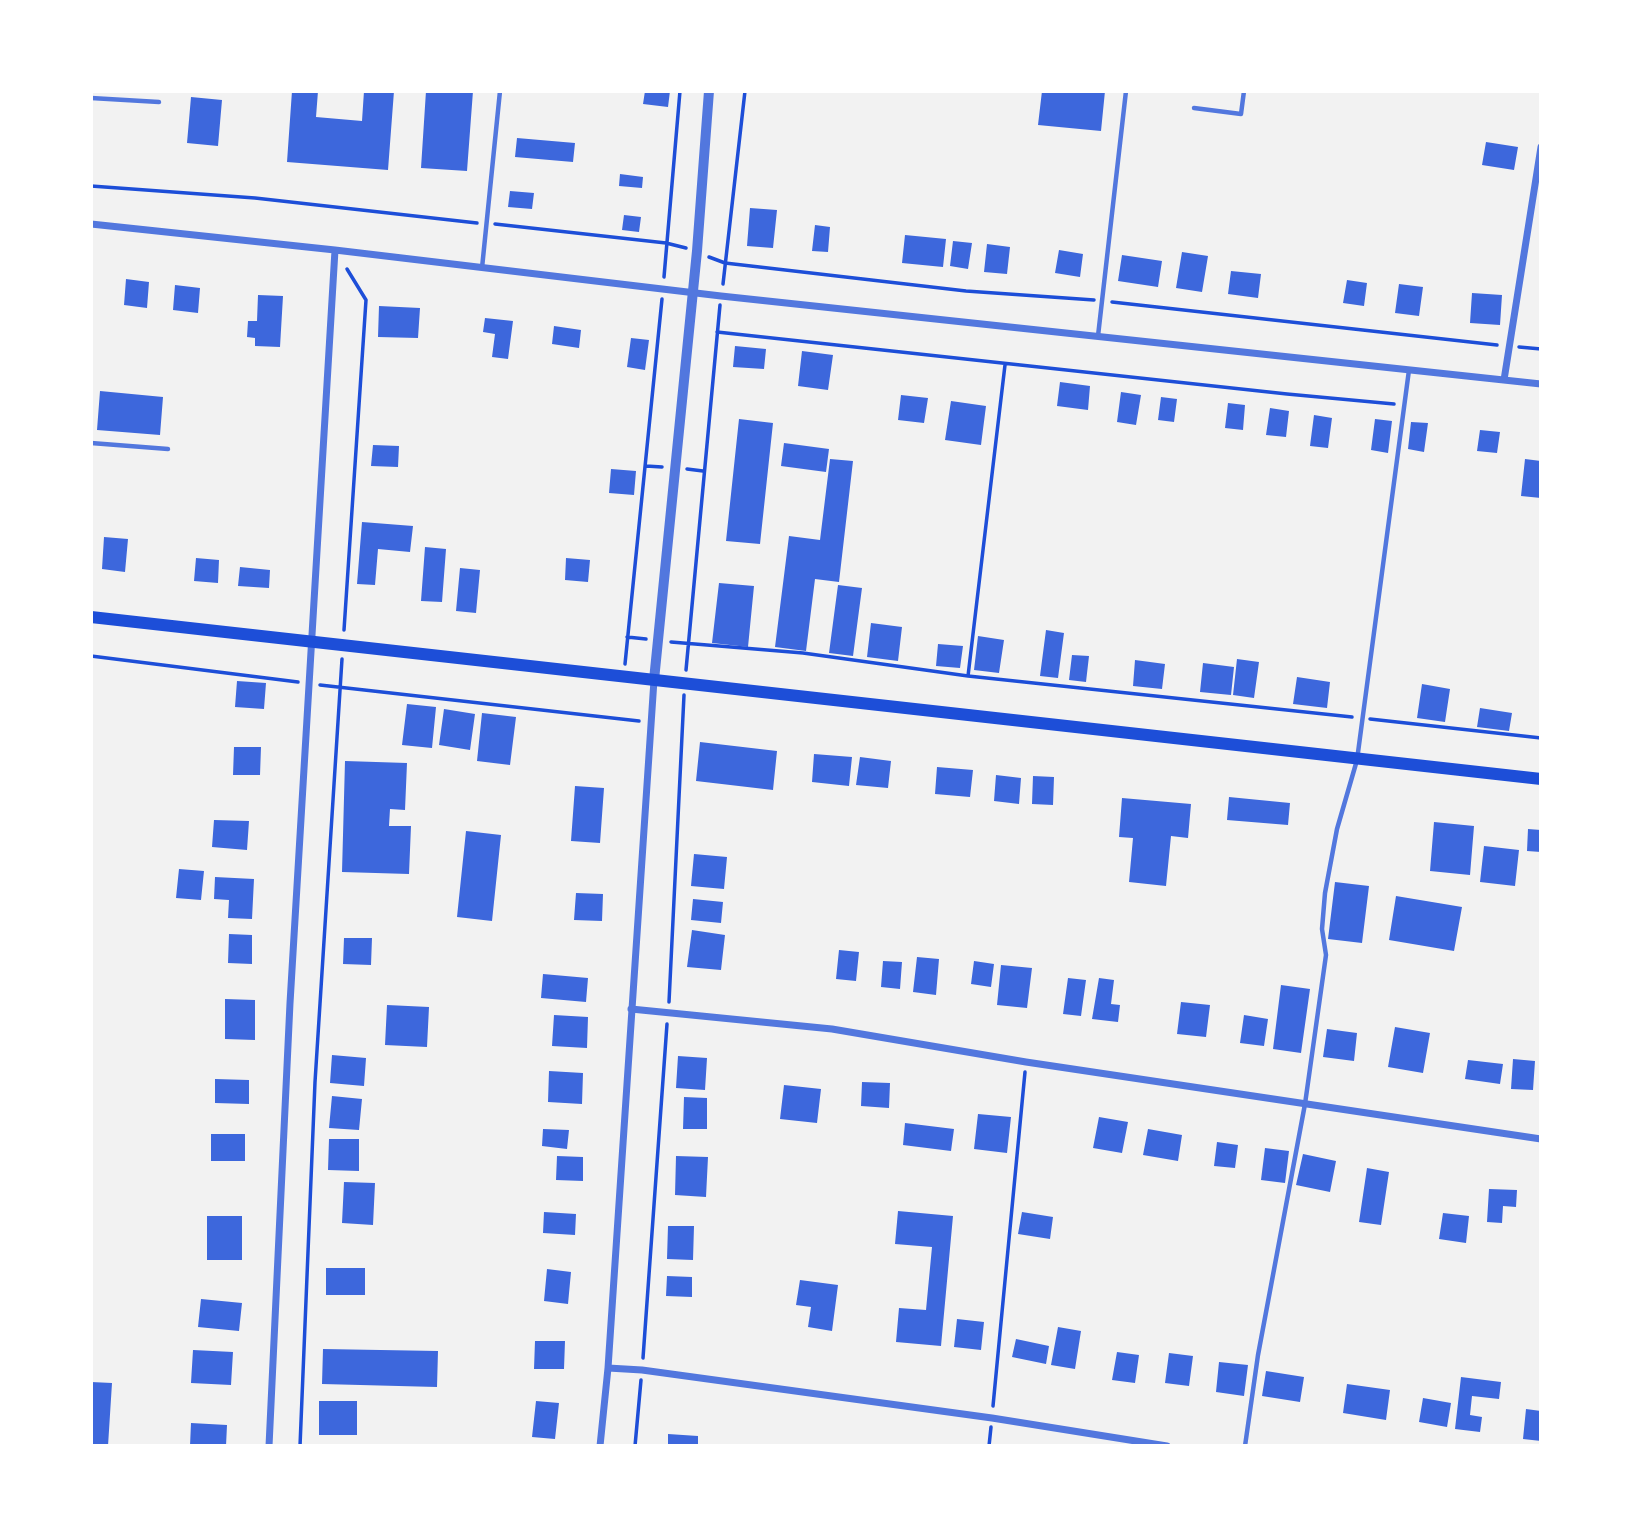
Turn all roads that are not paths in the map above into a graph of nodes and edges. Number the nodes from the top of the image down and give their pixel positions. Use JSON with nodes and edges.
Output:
{"nodes":[{"id":1,"x":500,"y":91,"type":"edge"},
{"id":2,"x":709,"y":91,"type":"edge"},
{"id":3,"x":1126,"y":91,"type":"edge"},
{"id":4,"x":1244,"y":91,"type":"edge"},
{"id":5,"x":91,"y":99,"type":"edge"},
{"id":6,"x":159,"y":102,"type":"dead end"},
{"id":7,"x":1194,"y":108,"type":"dead end"},
{"id":8,"x":1541,"y":147,"type":"edge"},
{"id":9,"x":91,"y":224,"type":"edge"},
{"id":10,"x":335,"y":250,"type":"junction"},
{"id":11,"x":482,"y":268,"type":"junction"},
{"id":12,"x":693,"y":292,"type":"junction"},
{"id":13,"x":1098,"y":336,"type":"junction"},
{"id":14,"x":1409,"y":370,"type":"junction"},
{"id":15,"x":1504,"y":380,"type":"junction"},
{"id":16,"x":1541,"y":384,"type":"edge"},
{"id":17,"x":91,"y":443,"type":"edge"},
{"id":18,"x":169,"y":450,"type":"dead end"},
{"id":19,"x":91,"y":617,"type":"edge"},
{"id":20,"x":311,"y":643,"type":"junction"},
{"id":21,"x":654,"y":680,"type":"junction"},
{"id":22,"x":1357,"y":760,"type":"junction"},
{"id":23,"x":1541,"y":779,"type":"edge"},
{"id":24,"x":631,"y":1009,"type":"junction"},
{"id":25,"x":1305,"y":1104,"type":"junction"},
{"id":26,"x":1541,"y":1139,"type":"edge"},
{"id":27,"x":608,"y":1368,"type":"junction"},
{"id":28,"x":269,"y":1446,"type":"edge"},
{"id":29,"x":600,"y":1446,"type":"edge"},
{"id":30,"x":1167,"y":1446,"type":"edge"},
{"id":31,"x":1245,"y":1446,"type":"edge"}],
"edges":[{"from":1,"to":11,"type":"lane"},
{"from":2,"to":12,"type":"street"},
{"from":3,"to":13,"type":"lane"},
{"from":4,"to":7,"type":"lane"},
{"from":5,"to":6,"type":"lane"},
{"from":8,"to":15,"type":"street"},
{"from":9,"to":10,"type":"street"},
{"from":10,"to":11,"type":"street"},
{"from":10,"to":20,"type":"street"},
{"from":11,"to":12,"type":"street"},
{"from":12,"to":13,"type":"street"},
{"from":12,"to":21,"type":"street"},
{"from":13,"to":14,"type":"street"},
{"from":14,"to":15,"type":"street"},
{"from":14,"to":22,"type":"lane"},
{"from":15,"to":16,"type":"street"},
{"from":17,"to":18,"type":"lane"},
{"from":19,"to":20,"type":"main road"},
{"from":20,"to":21,"type":"main road"},
{"from":20,"to":28,"type":"street"},
{"from":21,"to":22,"type":"main road"},
{"from":21,"to":24,"type":"street"},
{"from":22,"to":23,"type":"main road"},
{"from":22,"to":25,"type":"lane"},
{"from":24,"to":25,"type":"street"},
{"from":24,"to":27,"type":"street"},
{"from":25,"to":26,"type":"street"},
{"from":25,"to":31,"type":"lane"},
{"from":27,"to":29,"type":"street"},
{"from":27,"to":30,"type":"street"}]}
